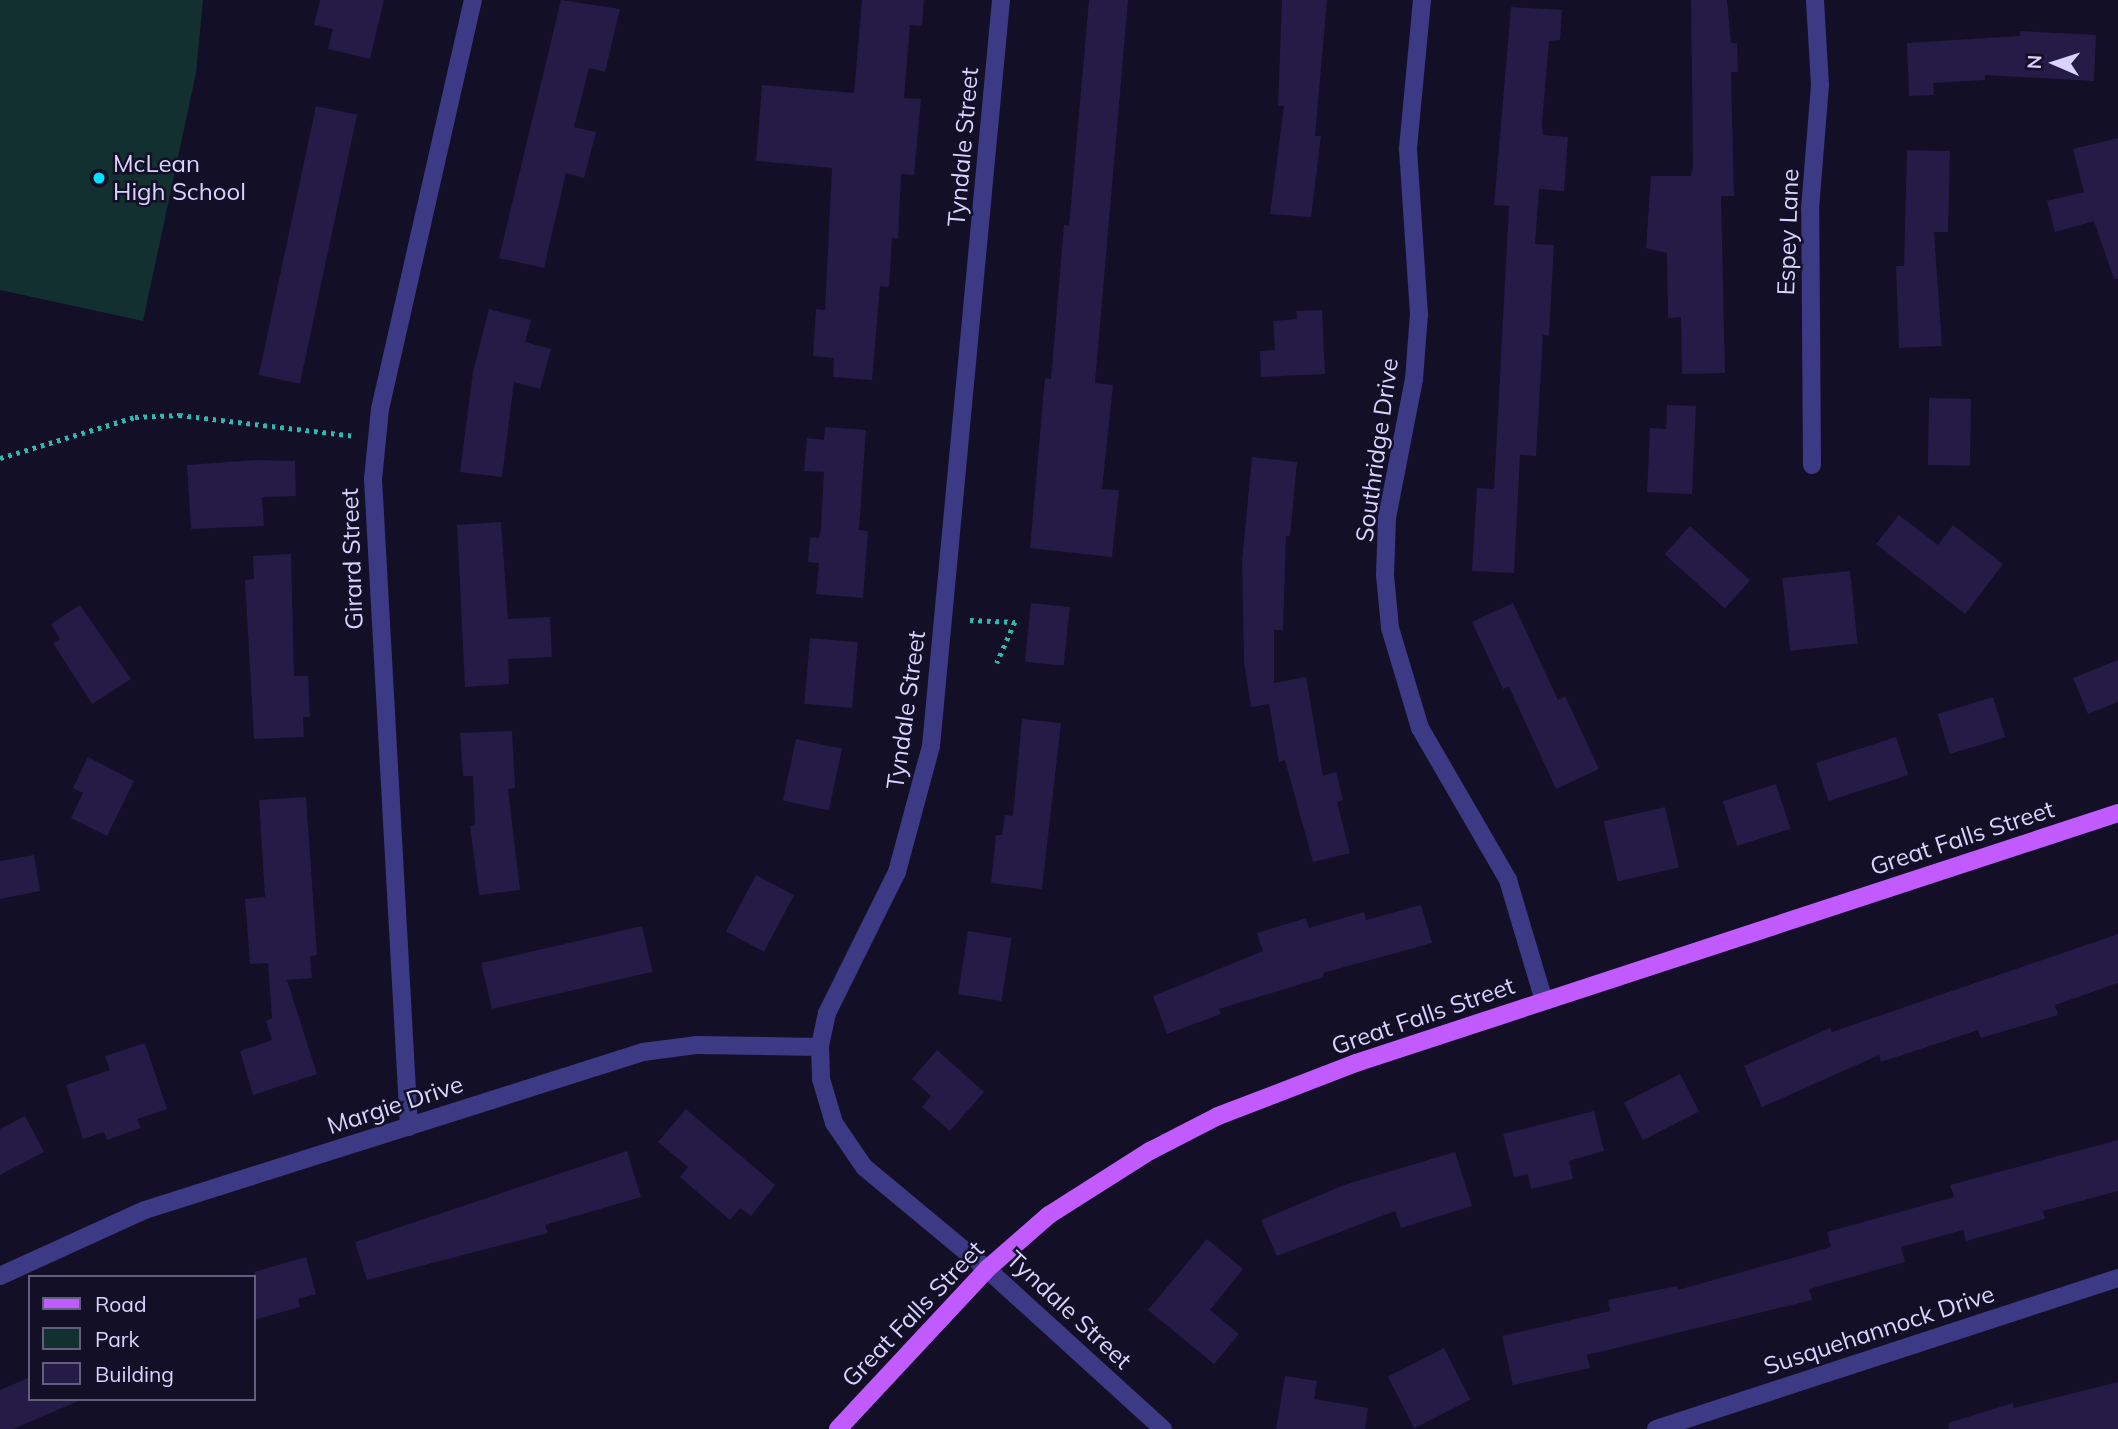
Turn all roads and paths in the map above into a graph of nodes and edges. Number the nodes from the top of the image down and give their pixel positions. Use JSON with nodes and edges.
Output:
{"nodes":[{"id":1,"x":473,"y":0,"type":"edge"},
{"id":2,"x":1001,"y":0,"type":"edge"},
{"id":3,"x":1422,"y":0,"type":"edge"},
{"id":4,"x":1815,"y":0,"type":"edge"},
{"id":5,"x":377,"y":438,"type":"junction"},
{"id":6,"x":0,"y":458,"type":"edge"},
{"id":7,"x":1812,"y":465,"type":"dead end"},
{"id":8,"x":970,"y":620,"type":"dead end"},
{"id":9,"x":997,"y":663,"type":"dead end"},
{"id":10,"x":2118,"y":813,"type":"edge"},
{"id":11,"x":1544,"y":1001,"type":"junction"},
{"id":12,"x":820,"y":1047,"type":"junction"},
{"id":13,"x":409,"y":1127,"type":"junction"},
{"id":14,"x":987,"y":1269,"type":"junction"},
{"id":15,"x":0,"y":1276,"type":"edge"},
{"id":16,"x":2118,"y":1278,"type":"edge"},
{"id":17,"x":838,"y":1429,"type":"edge"},
{"id":18,"x":1163,"y":1429,"type":"edge"},
{"id":19,"x":1656,"y":1429,"type":"edge"}],
"edges":[{"from":1,"to":5,"type":"street","name":"Girard Street"},
{"from":2,"to":12,"type":"street","name":"Tyndale Street"},
{"from":3,"to":11,"type":"street","name":"Southridge Drive"},
{"from":4,"to":7,"type":"street","name":"Espey Lane"},
{"from":5,"to":6,"type":"path"},
{"from":5,"to":13,"type":"street","name":"Girard Street"},
{"from":8,"to":9,"type":"path"},
{"from":10,"to":11,"type":"main road","name":"Great Falls Street"},
{"from":11,"to":14,"type":"main road","name":"Great Falls Street"},
{"from":12,"to":13,"type":"street","name":"Margie Drive"},
{"from":12,"to":14,"type":"street","name":"Tyndale Street"},
{"from":13,"to":15,"type":"street","name":"Margie Drive"},
{"from":14,"to":17,"type":"main road","name":"Great Falls Street"},
{"from":14,"to":18,"type":"street","name":"Tyndale Street"},
{"from":16,"to":19,"type":"street","name":"Susquehannock Drive"}]}
